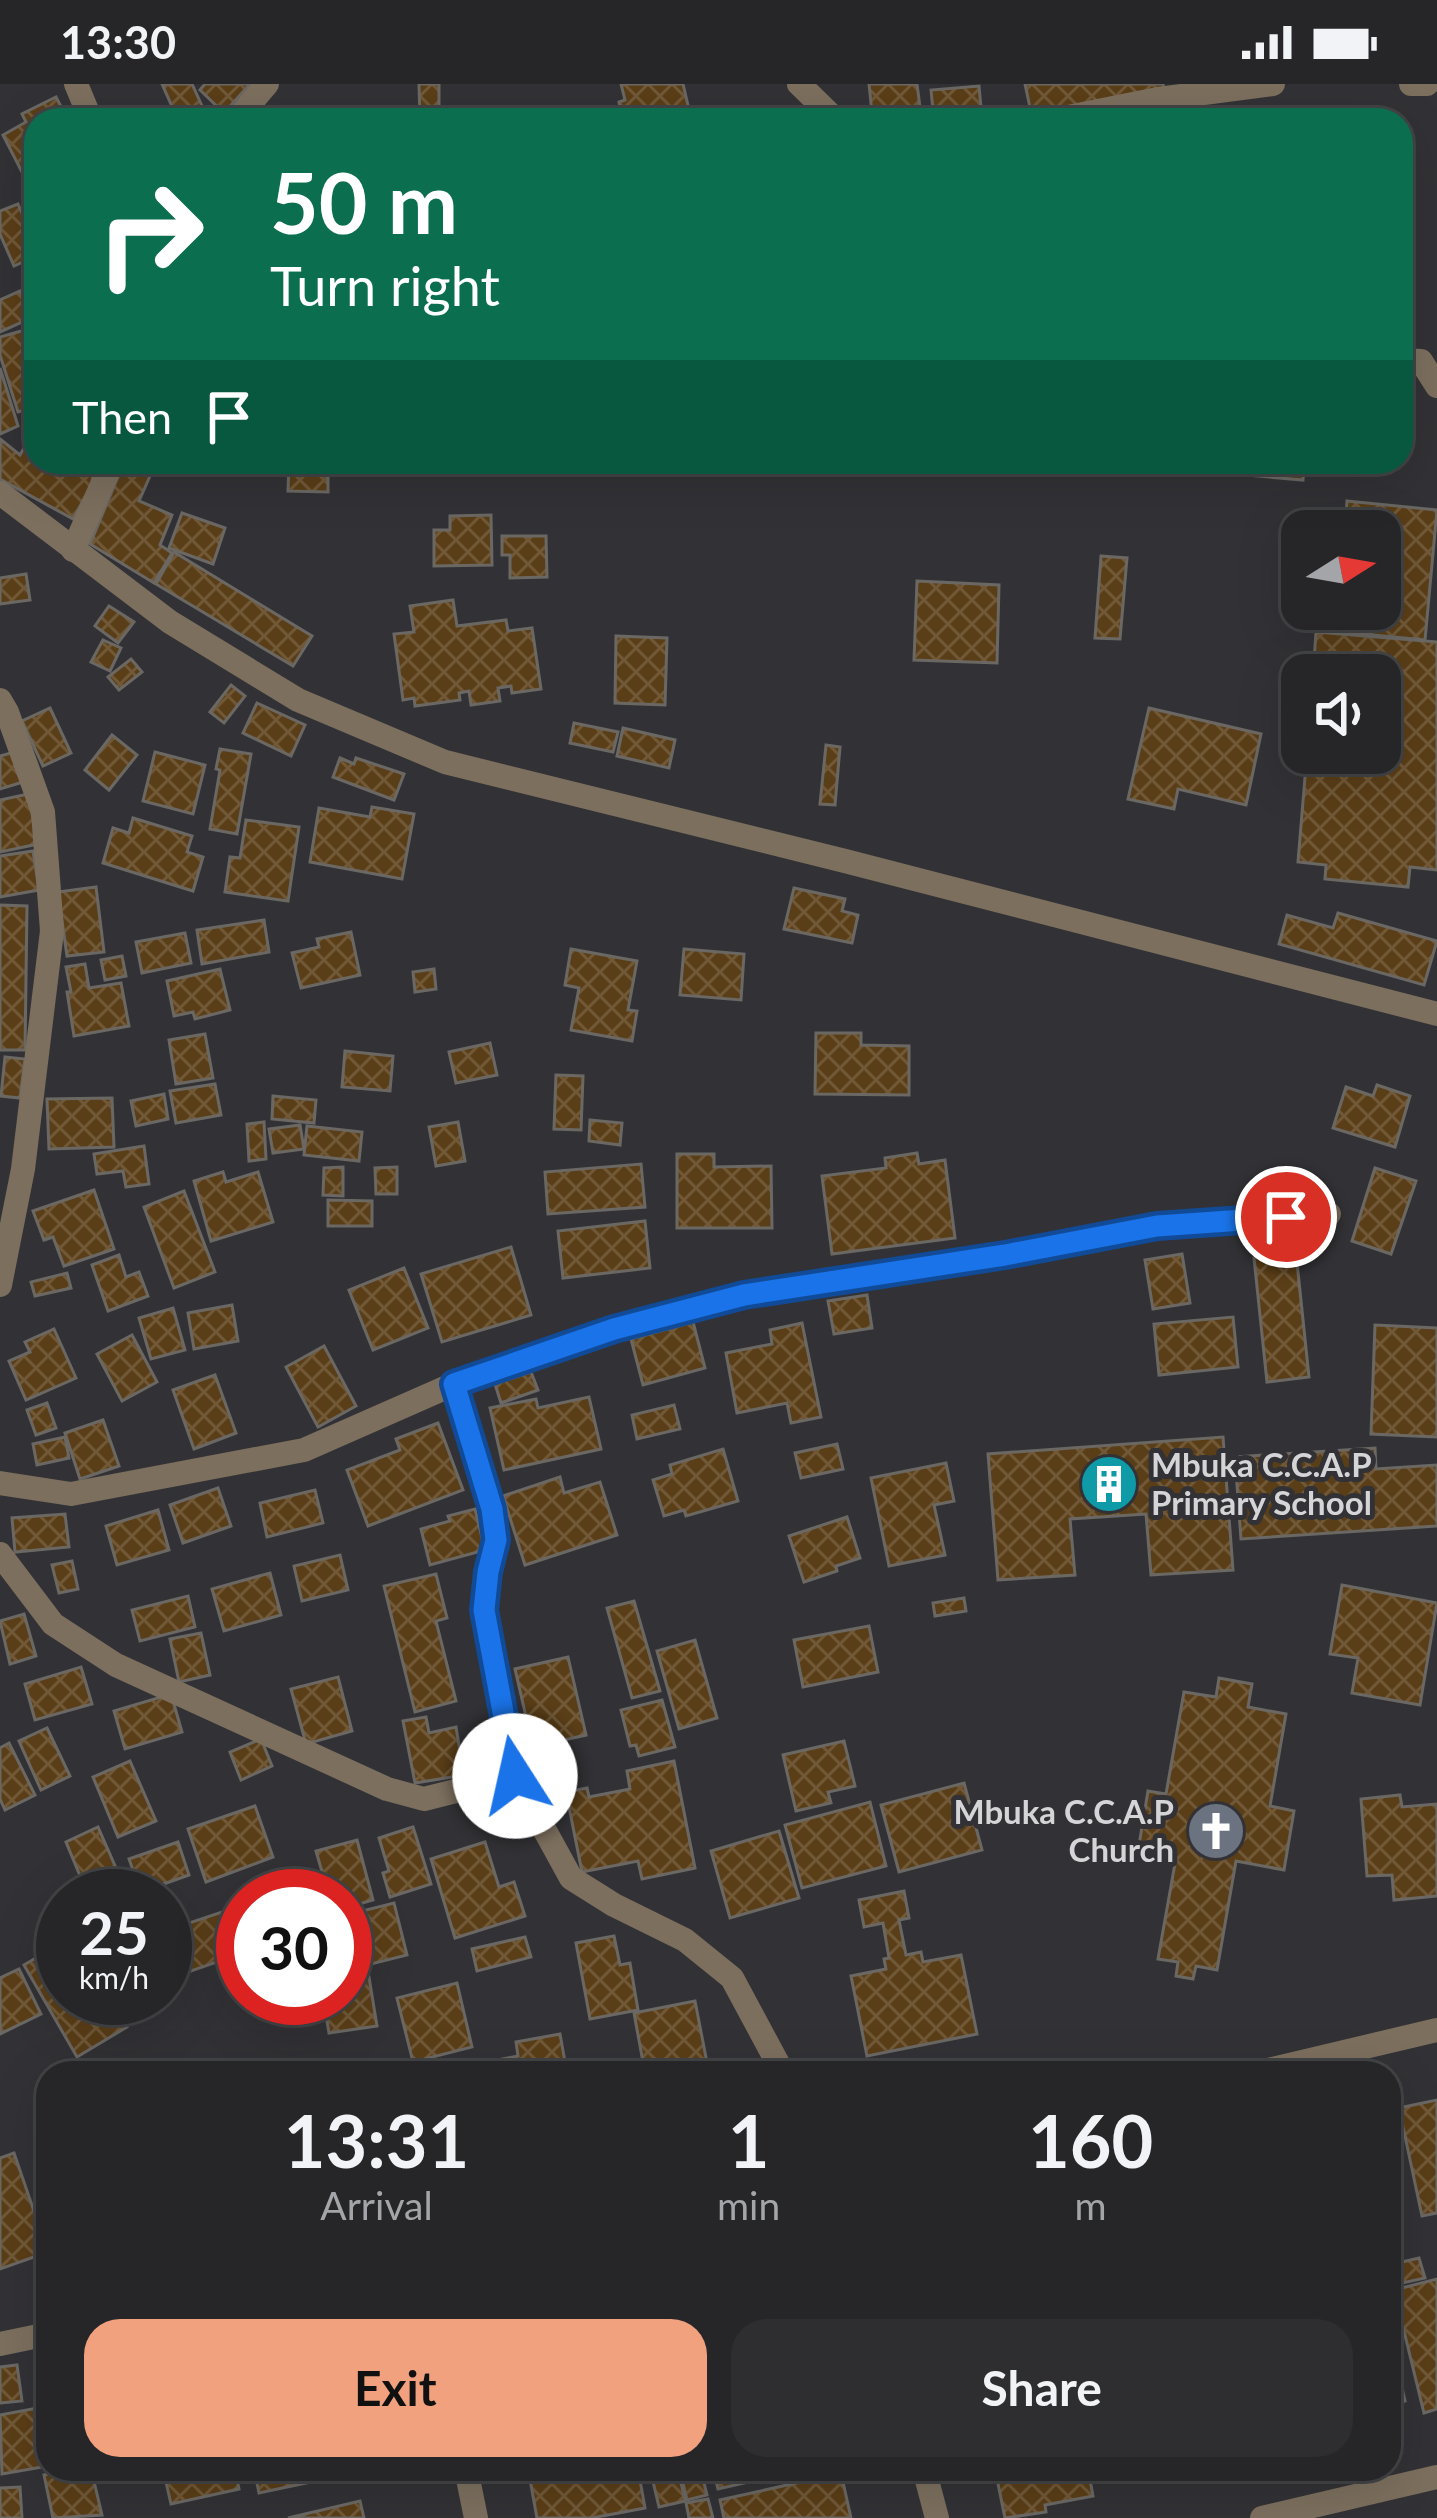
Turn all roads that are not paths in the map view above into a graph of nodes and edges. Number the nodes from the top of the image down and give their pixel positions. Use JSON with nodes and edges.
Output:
{"nodes":[{"id":1,"x":267,"y":84,"type":"edge"},
{"id":2,"x":800,"y":84,"type":"edge"},
{"id":3,"x":1273,"y":84,"type":"edge"},
{"id":4,"x":1411,"y":84,"type":"edge"},
{"id":5,"x":1427,"y":84,"type":"edge"},
{"id":6,"x":248,"y":108,"type":"edge"},
{"id":7,"x":824,"y":108,"type":"edge"},
{"id":8,"x":1110,"y":108,"type":"edge"},
{"id":9,"x":1413,"y":361,"type":"edge"},
{"id":10,"x":1437,"y":386,"type":"edge"},
{"id":11,"x":107,"y":474,"type":"edge"},
{"id":12,"x":0,"y":494,"type":"edge"},
{"id":13,"x":73,"y":550,"type":"junction"},
{"id":14,"x":0,"y":700,"type":"edge"},
{"id":15,"x":1437,"y":1014,"type":"edge"},
{"id":16,"x":1329,"y":1214,"type":"dead end"},
{"id":17,"x":0,"y":1285,"type":"edge"},
{"id":18,"x":454,"y":1384,"type":"junction"},
{"id":19,"x":0,"y":1483,"type":"edge"},
{"id":20,"x":0,"y":1554,"type":"edge"},
{"id":21,"x":515,"y":1776,"type":"junction"},
{"id":22,"x":1437,"y":2030,"type":"edge"},
{"id":23,"x":777,"y":2061,"type":"edge"},
{"id":24,"x":1306,"y":2061,"type":"edge"},
{"id":25,"x":36,"y":2337,"type":"edge"},
{"id":26,"x":0,"y":2344,"type":"edge"},
{"id":27,"x":1437,"y":2477,"type":"edge"},
{"id":28,"x":468,"y":2481,"type":"edge"},
{"id":29,"x":926,"y":2481,"type":"edge"},
{"id":30,"x":476,"y":2518,"type":"edge"},
{"id":31,"x":937,"y":2518,"type":"edge"},
{"id":32,"x":1262,"y":2518,"type":"edge"}],
"edges":[{"from":1,"to":6,"type":"street"},
{"from":2,"to":7,"type":"street"},
{"from":3,"to":8,"type":"street"},
{"from":4,"to":5,"type":"street"},
{"from":9,"to":10,"type":"street"},
{"from":11,"to":13,"type":"street"},
{"from":12,"to":13,"type":"street"},
{"from":13,"to":15,"type":"street"},
{"from":14,"to":17,"type":"street"},
{"from":16,"to":18,"type":"street"},
{"from":18,"to":19,"type":"street"},
{"from":18,"to":21,"type":"street"},
{"from":20,"to":21,"type":"street"},
{"from":21,"to":23,"type":"street"},
{"from":22,"to":24,"type":"street"},
{"from":25,"to":26,"type":"street"},
{"from":27,"to":32,"type":"street"},
{"from":28,"to":30,"type":"street"},
{"from":29,"to":31,"type":"street"}]}
